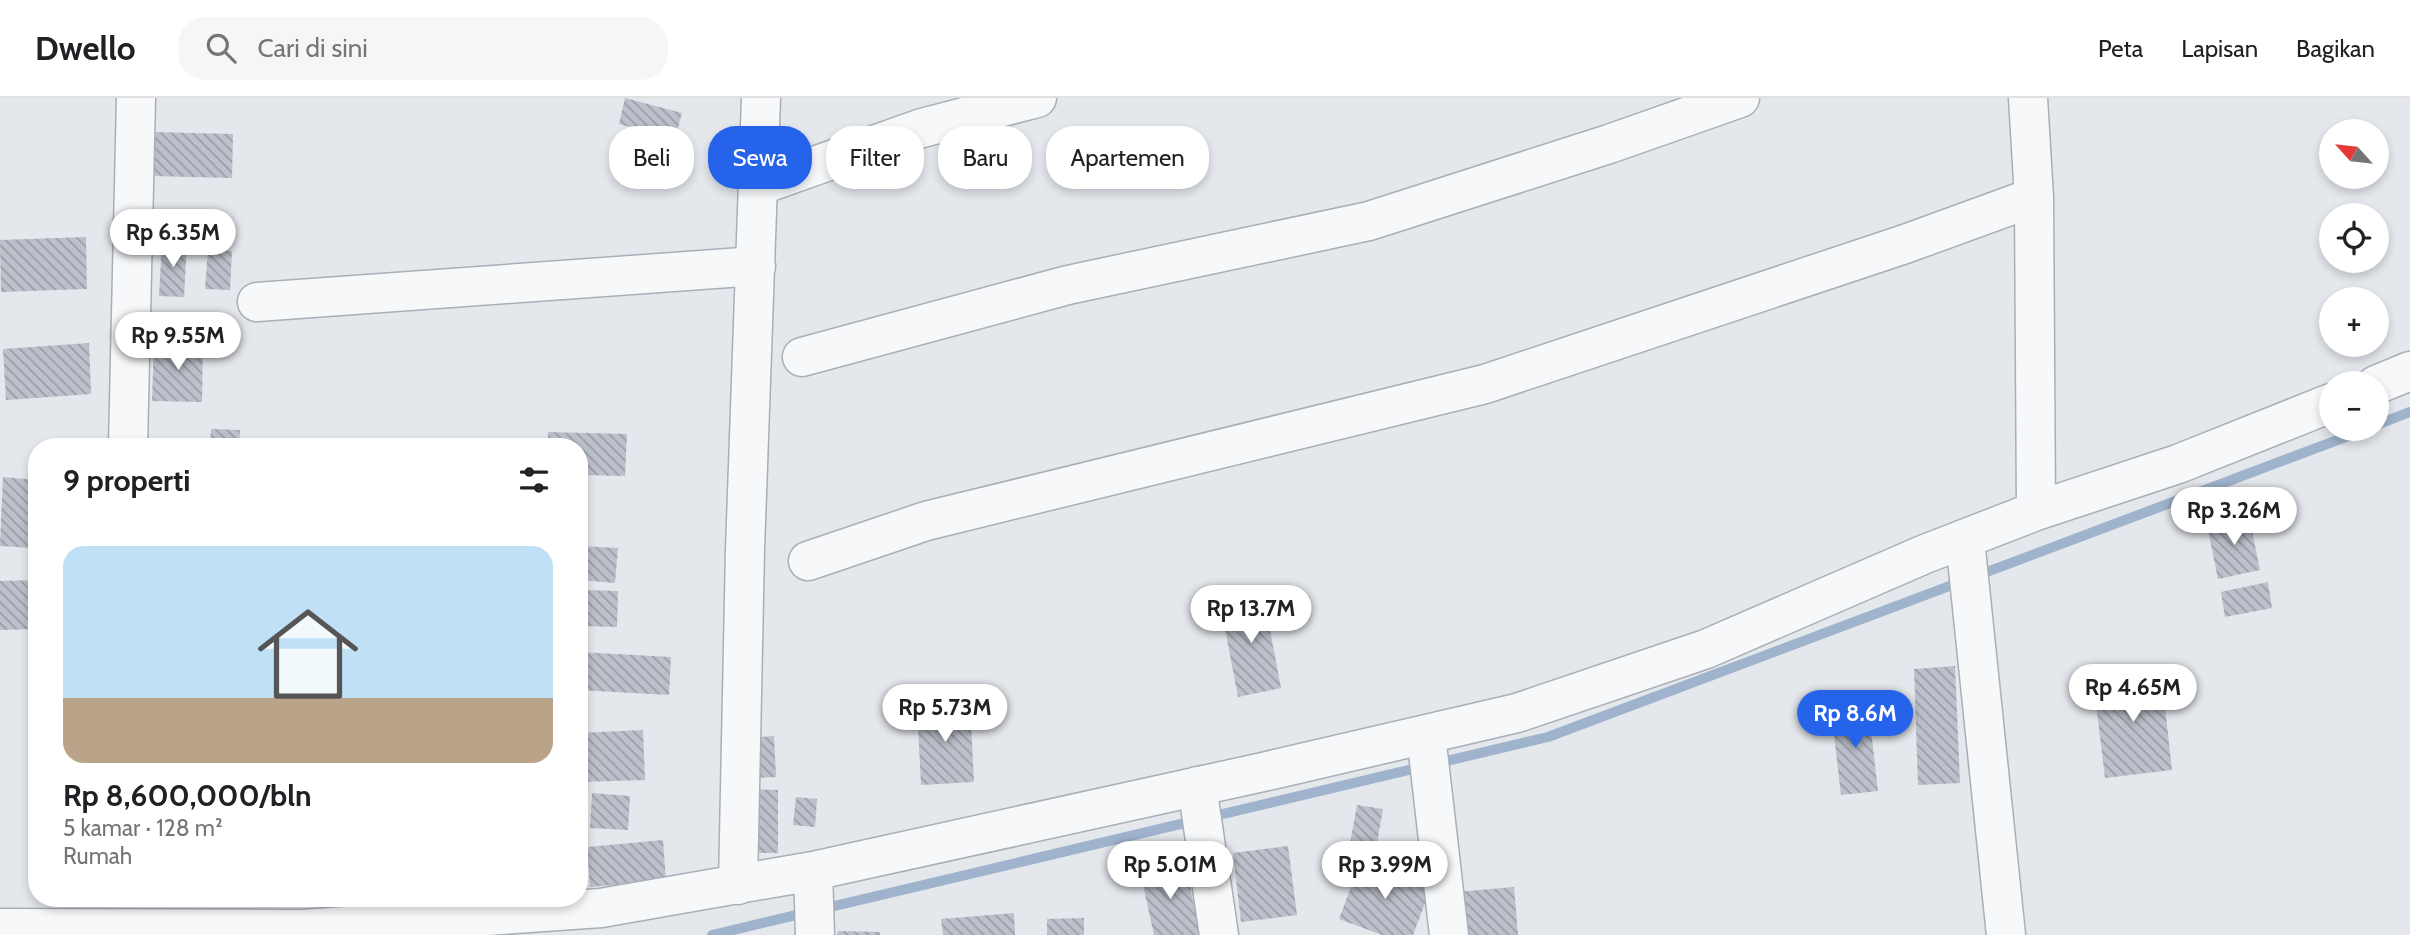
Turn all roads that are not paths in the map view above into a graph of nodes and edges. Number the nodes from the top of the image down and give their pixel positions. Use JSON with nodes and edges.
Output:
{"nodes":[{"id":1,"x":136,"y":98,"type":"edge"},
{"id":2,"x":761,"y":98,"type":"edge"},
{"id":3,"x":1037,"y":98,"type":"edge"},
{"id":4,"x":1740,"y":98,"type":"edge"},
{"id":5,"x":2028,"y":98,"type":"edge"},
{"id":6,"x":760,"y":126,"type":"edge"},
{"id":7,"x":812,"y":167,"type":"edge"},
{"id":8,"x":758,"y":189,"type":"edge"},
{"id":9,"x":2034,"y":197,"type":"junction"},
{"id":10,"x":756,"y":267,"type":"junction"},
{"id":11,"x":257,"y":302,"type":"dead end"},
{"id":12,"x":802,"y":357,"type":"dead end"},
{"id":13,"x":2410,"y":372,"type":"edge"},
{"id":14,"x":2389,"y":380,"type":"edge"},
{"id":15,"x":2319,"y":408,"type":"edge"},
{"id":16,"x":128,"y":438,"type":"edge"},
{"id":17,"x":2036,"y":511,"type":"junction"},
{"id":18,"x":1965,"y":540,"type":"junction"},
{"id":19,"x":808,"y":561,"type":"dead end"},
{"id":20,"x":1426,"y":735,"type":"junction"},
{"id":21,"x":1197,"y":786,"type":"junction"},
{"id":22,"x":813,"y":871,"type":"junction"},
{"id":23,"x":738,"y":885,"type":"junction"},
{"id":24,"x":358,"y":911,"type":"edge"},
{"id":25,"x":123,"y":913,"type":"edge"},
{"id":26,"x":0,"y":928,"type":"edge"},
{"id":27,"x":171,"y":931,"type":"edge"},
{"id":28,"x":815,"y":935,"type":"edge"},
{"id":29,"x":1219,"y":935,"type":"edge"},
{"id":30,"x":1449,"y":935,"type":"edge"},
{"id":31,"x":2006,"y":935,"type":"edge"}],
"edges":[{"from":1,"to":16,"type":"street"},
{"from":2,"to":6,"type":"street"},
{"from":3,"to":7,"type":"street"},
{"from":4,"to":12,"type":"street"},
{"from":5,"to":9,"type":"street"},
{"from":8,"to":10,"type":"street"},
{"from":9,"to":17,"type":"street"},
{"from":9,"to":19,"type":"street"},
{"from":10,"to":11,"type":"street"},
{"from":10,"to":23,"type":"street"},
{"from":13,"to":14,"type":"street"},
{"from":15,"to":17,"type":"street"},
{"from":17,"to":18,"type":"street"},
{"from":18,"to":20,"type":"street"},
{"from":18,"to":31,"type":"street"},
{"from":20,"to":21,"type":"street"},
{"from":20,"to":30,"type":"street"},
{"from":21,"to":22,"type":"street"},
{"from":21,"to":29,"type":"street"},
{"from":22,"to":23,"type":"street"},
{"from":22,"to":28,"type":"street"},
{"from":23,"to":24,"type":"street"},
{"from":24,"to":27,"type":"street"},
{"from":25,"to":26,"type":"street"},
{"from":25,"to":27,"type":"street"}]}
